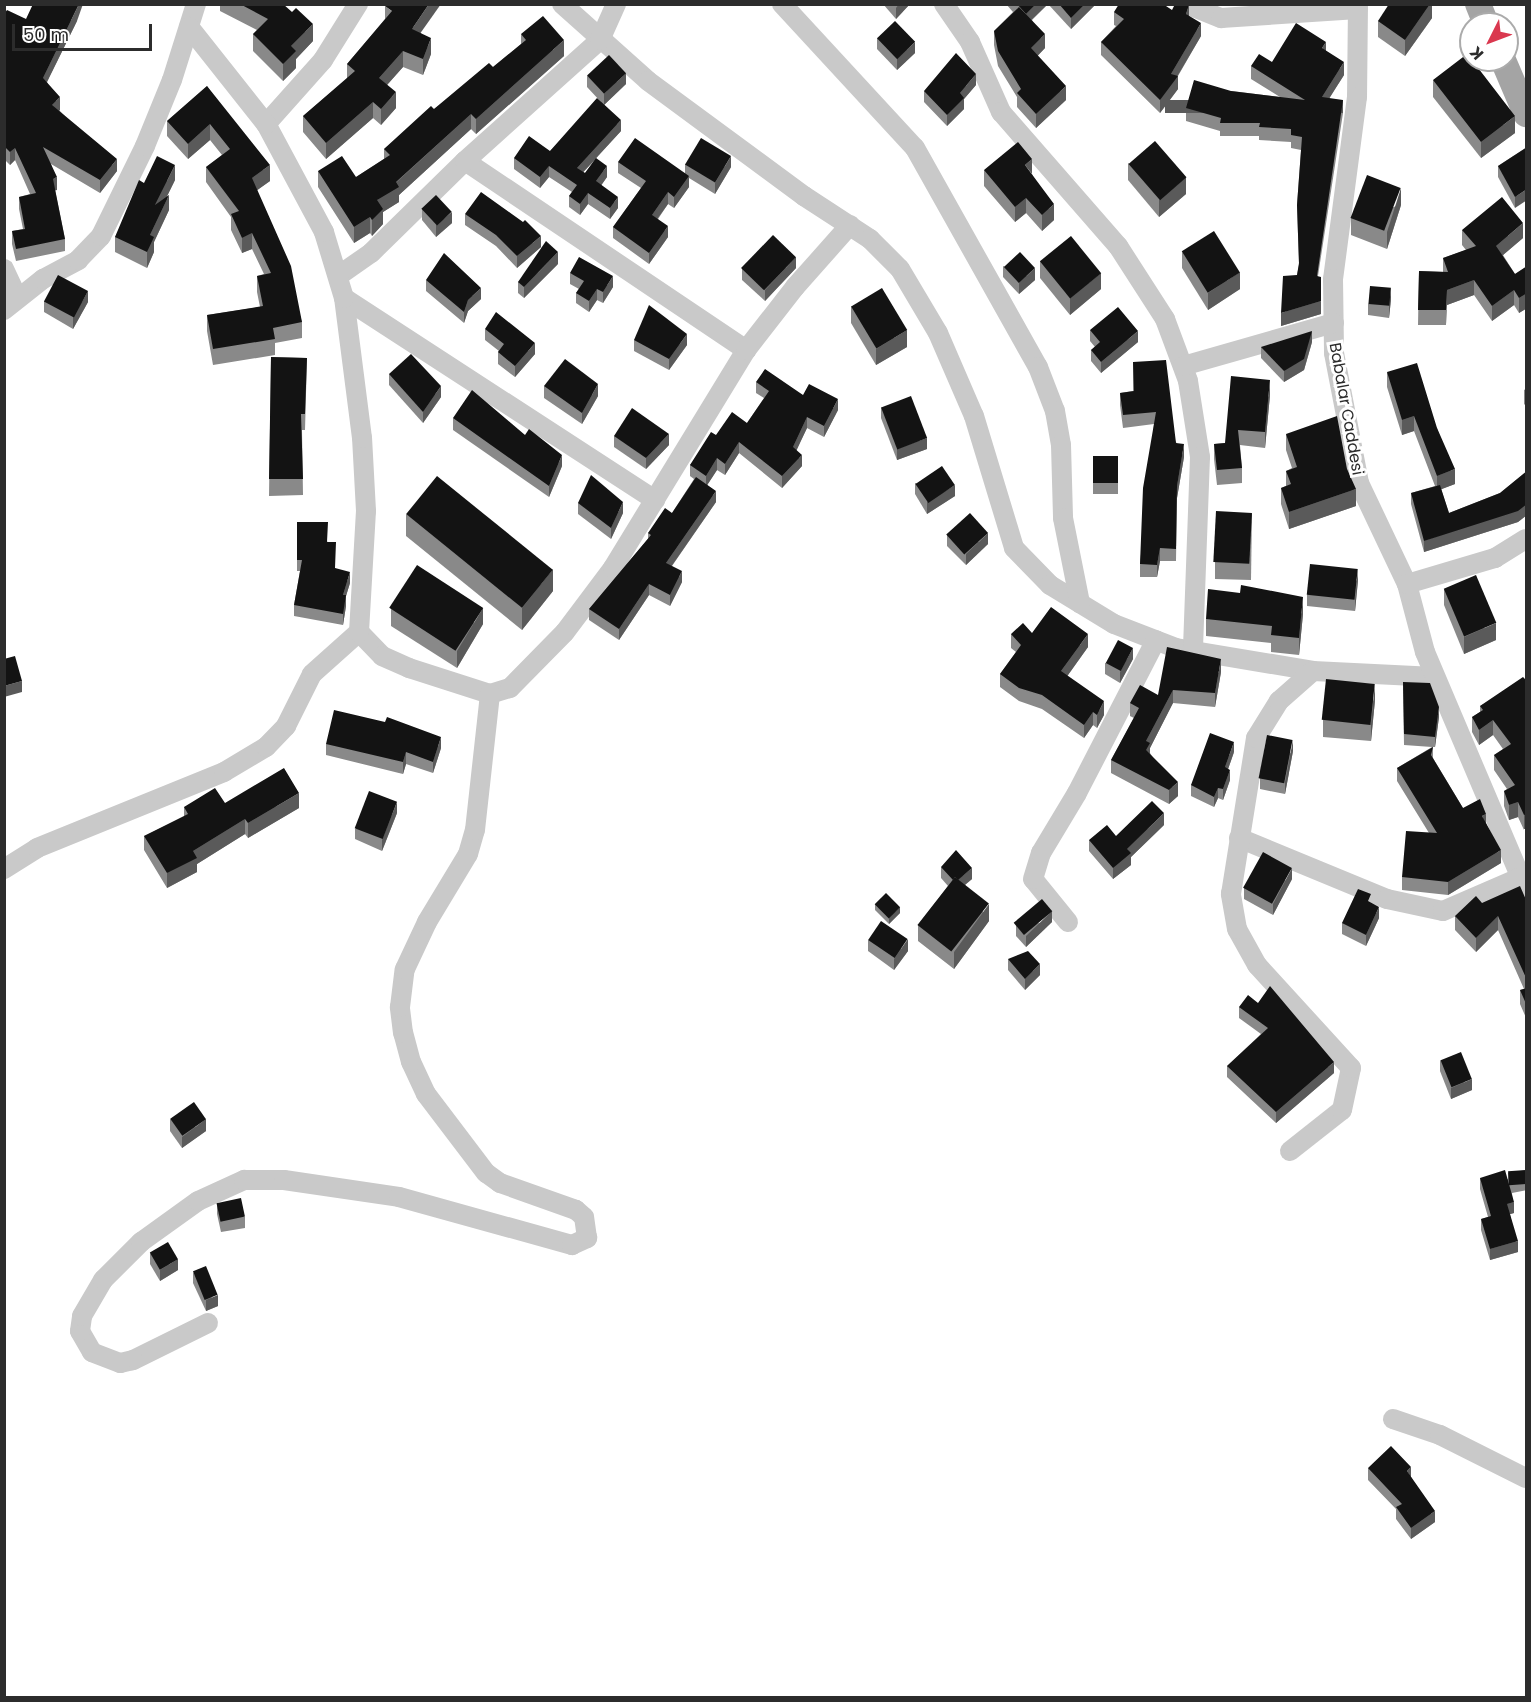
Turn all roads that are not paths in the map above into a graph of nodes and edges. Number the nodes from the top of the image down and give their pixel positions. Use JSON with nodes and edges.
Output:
{"nodes":[{"id":1,"x":196,"y":4,"type":"edge"},
{"id":2,"x":358,"y":4,"type":"edge"},
{"id":3,"x":562,"y":4,"type":"edge"},
{"id":4,"x":615,"y":4,"type":"edge"},
{"id":5,"x":782,"y":4,"type":"edge"},
{"id":6,"x":944,"y":4,"type":"edge"},
{"id":7,"x":1186,"y":4,"type":"edge"},
{"id":8,"x":1358,"y":7,"type":"edge"},
{"id":9,"x":189,"y":27,"type":"junction"},
{"id":10,"x":600,"y":40,"type":"junction"},
{"id":11,"x":1508,"y":72,"type":"edge"},
{"id":12,"x":1527,"y":114,"type":"edge"},
{"id":13,"x":266,"y":124,"type":"junction"},
{"id":14,"x":465,"y":160,"type":"junction"},
{"id":15,"x":850,"y":225,"type":"junction"},
{"id":16,"x":4,"y":269,"type":"edge"},
{"id":17,"x":338,"y":276,"type":"junction"},
{"id":18,"x":344,"y":298,"type":"junction"},
{"id":19,"x":11,"y":304,"type":"edge"},
{"id":20,"x":1334,"y":323,"type":"junction"},
{"id":21,"x":746,"y":350,"type":"junction"},
{"id":22,"x":1183,"y":366,"type":"junction"},
{"id":23,"x":655,"y":500,"type":"junction"},
{"id":24,"x":1527,"y":539,"type":"edge"},
{"id":25,"x":1407,"y":584,"type":"junction"},
{"id":26,"x":1080,"y":603,"type":"junction"},
{"id":27,"x":359,"y":632,"type":"junction"},
{"id":28,"x":1156,"y":640,"type":"junction"},
{"id":29,"x":1193,"y":651,"type":"junction"},
{"id":30,"x":1313,"y":671,"type":"junction"},
{"id":31,"x":1436,"y":677,"type":"junction"},
{"id":32,"x":490,"y":694,"type":"junction"},
{"id":33,"x":1239,"y":838,"type":"junction"},
{"id":34,"x":4,"y":869,"type":"edge"},
{"id":35,"x":1525,"y":880,"type":"edge"},
{"id":36,"x":1068,"y":921,"type":"dead end"},
{"id":37,"x":1290,"y":1152,"type":"dead end"},
{"id":38,"x":208,"y":1323,"type":"dead end"},
{"id":39,"x":1393,"y":1419,"type":"dead end"},
{"id":40,"x":1527,"y":1478,"type":"edge"}],
"edges":[{"from":1,"to":9,"type":"street"},
{"from":2,"to":13,"type":"street"},
{"from":3,"to":10,"type":"street"},
{"from":4,"to":10,"type":"street"},
{"from":5,"to":26,"type":"street"},
{"from":6,"to":22,"type":"street"},
{"from":7,"to":8,"type":"street"},
{"from":8,"to":20,"type":"street","name":"Babalar Caddesi"},
{"from":9,"to":13,"type":"street"},
{"from":9,"to":19,"type":"street"},
{"from":10,"to":14,"type":"street"},
{"from":10,"to":15,"type":"street"},
{"from":11,"to":12,"type":"main road"},
{"from":13,"to":17,"type":"street"},
{"from":14,"to":17,"type":"street"},
{"from":14,"to":21,"type":"street"},
{"from":15,"to":21,"type":"street"},
{"from":15,"to":26,"type":"street"},
{"from":16,"to":19,"type":"street"},
{"from":17,"to":18,"type":"street"},
{"from":18,"to":23,"type":"street"},
{"from":18,"to":27,"type":"street"},
{"from":20,"to":22,"type":"street"},
{"from":20,"to":25,"type":"street","name":"Babalar Caddesi"},
{"from":21,"to":23,"type":"street"},
{"from":22,"to":29,"type":"street"},
{"from":23,"to":32,"type":"street"},
{"from":24,"to":25,"type":"street"},
{"from":25,"to":31,"type":"street","name":"Babalar Caddesi"},
{"from":26,"to":28,"type":"street"},
{"from":27,"to":32,"type":"street"},
{"from":27,"to":34,"type":"street"},
{"from":28,"to":29,"type":"street"},
{"from":28,"to":36,"type":"street"},
{"from":29,"to":30,"type":"street"},
{"from":30,"to":31,"type":"street"},
{"from":30,"to":33,"type":"street"},
{"from":31,"to":35,"type":"street","name":"Babalar Caddesi"},
{"from":32,"to":38,"type":"street"},
{"from":33,"to":35,"type":"street"},
{"from":33,"to":37,"type":"street"},
{"from":39,"to":40,"type":"street"}]}
